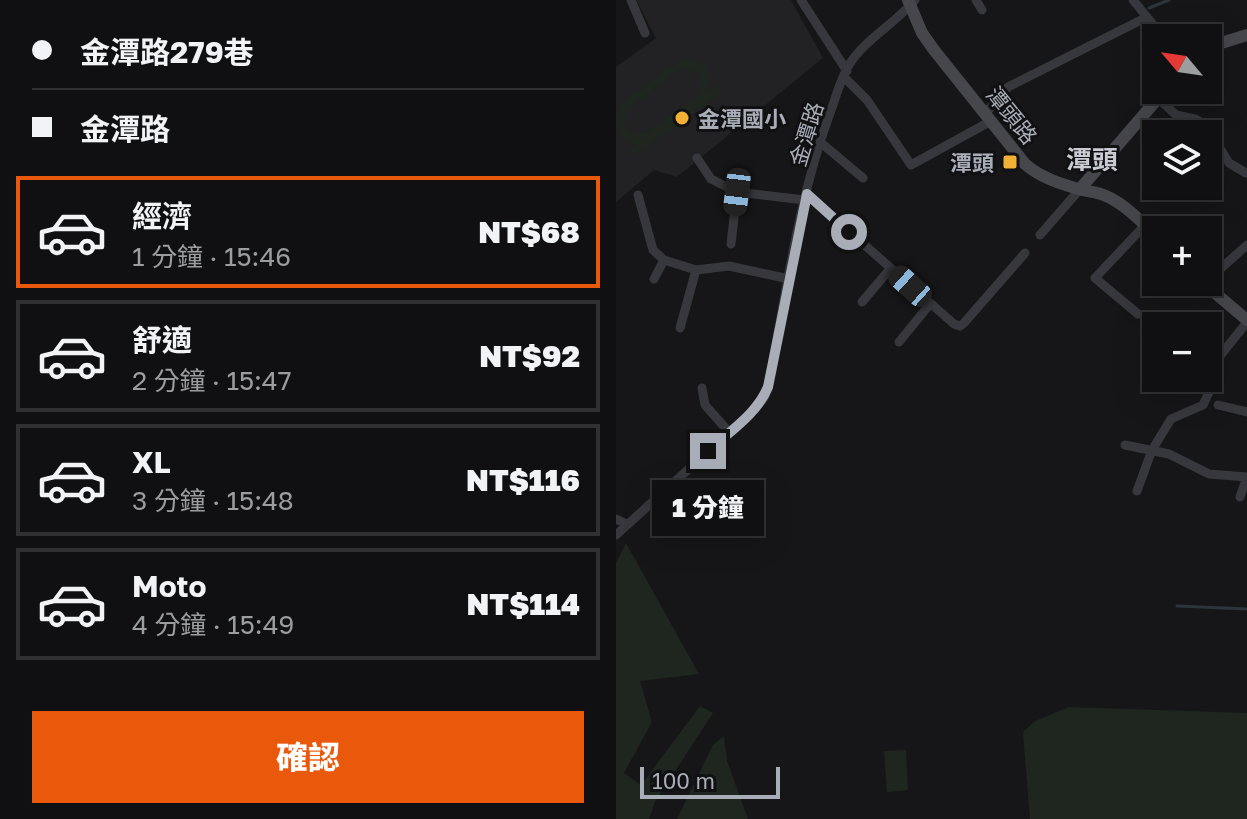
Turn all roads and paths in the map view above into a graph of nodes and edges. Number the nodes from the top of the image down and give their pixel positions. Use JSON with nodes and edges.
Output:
{"nodes":[{"id":1,"x":631,"y":0,"type":"edge"},
{"id":2,"x":801,"y":0,"type":"edge"},
{"id":3,"x":976,"y":0,"type":"edge"},
{"id":4,"x":1133,"y":0,"type":"edge"},
{"id":5,"x":911,"y":2,"type":"edge"},
{"id":6,"x":982,"y":10,"type":"dead end"},
{"id":7,"x":1147,"y":17,"type":"junction"},
{"id":8,"x":1153,"y":24,"type":"edge"},
{"id":9,"x":645,"y":33,"type":"dead end"},
{"id":10,"x":1247,"y":35,"type":"edge"},
{"id":11,"x":1222,"y":43,"type":"edge"},
{"id":12,"x":845,"y":74,"type":"junction"},
{"id":13,"x":1153,"y":104,"type":"edge"},
{"id":14,"x":1169,"y":104,"type":"edge"},
{"id":15,"x":988,"y":117,"type":"junction"},
{"id":16,"x":820,"y":142,"type":"junction"},
{"id":17,"x":697,"y":158,"type":"dead end"},
{"id":18,"x":1246,"y":173,"type":"edge"},
{"id":19,"x":863,"y":178,"type":"dead end"},
{"id":20,"x":1080,"y":189,"type":"junction"},
{"id":21,"x":737,"y":192,"type":"junction"},
{"id":22,"x":638,"y":195,"type":"dead end"},
{"id":23,"x":806,"y":197,"type":"junction"},
{"id":24,"x":1142,"y":223,"type":"edge"},
{"id":25,"x":1142,"y":228,"type":"edge"},
{"id":26,"x":1040,"y":235,"type":"dead end"},
{"id":27,"x":731,"y":244,"type":"dead end"},
{"id":28,"x":1247,"y":245,"type":"edge"},
{"id":29,"x":1025,"y":253,"type":"dead end"},
{"id":30,"x":664,"y":260,"type":"junction"},
{"id":31,"x":1222,"y":267,"type":"edge"},
{"id":32,"x":890,"y":269,"type":"junction"},
{"id":33,"x":696,"y":270,"type":"junction"},
{"id":34,"x":654,"y":279,"type":"dead end"},
{"id":35,"x":789,"y":279,"type":"junction"},
{"id":36,"x":1220,"y":296,"type":"edge"},
{"id":37,"x":862,"y":302,"type":"dead end"},
{"id":38,"x":930,"y":304,"type":"junction"},
{"id":39,"x":1138,"y":314,"type":"dead end"},
{"id":40,"x":1247,"y":321,"type":"edge"},
{"id":41,"x":680,"y":328,"type":"dead end"},
{"id":42,"x":899,"y":342,"type":"dead end"},
{"id":43,"x":1222,"y":353,"type":"edge"},
{"id":44,"x":702,"y":388,"type":"dead end"},
{"id":45,"x":1209,"y":392,"type":"edge"},
{"id":46,"x":1218,"y":405,"type":"dead end"},
{"id":47,"x":1247,"y":412,"type":"edge"},
{"id":48,"x":729,"y":432,"type":"junction"},
{"id":49,"x":1125,"y":445,"type":"dead end"},
{"id":50,"x":1152,"y":450,"type":"junction"},
{"id":51,"x":1137,"y":491,"type":"dead end"},
{"id":52,"x":1240,"y":497,"type":"dead end"},
{"id":53,"x":616,"y":519,"type":"edge"},
{"id":54,"x":627,"y":524,"type":"junction"},
{"id":55,"x":616,"y":535,"type":"edge"}],
"edges":[{"from":1,"to":9,"type":"street"},
{"from":2,"to":12,"type":"street"},
{"from":3,"to":6,"type":"street"},
{"from":4,"to":7,"type":"street"},
{"from":5,"to":12,"type":"street","name":"金潭路"},
{"from":5,"to":15,"type":"street","name":"潭頭路"},
{"from":7,"to":8,"type":"street"},
{"from":7,"to":15,"type":"street"},
{"from":10,"to":11,"type":"street"},
{"from":12,"to":15,"type":"street"},
{"from":12,"to":16,"type":"street","name":"金潭路"},
{"from":13,"to":20,"type":"street"},
{"from":14,"to":18,"type":"street"},
{"from":15,"to":20,"type":"street","name":"潭頭路"},
{"from":16,"to":19,"type":"street"},
{"from":16,"to":23,"type":"street","name":"金潭路"},
{"from":17,"to":21,"type":"street"},
{"from":20,"to":24,"type":"street","name":"潭頭路"},
{"from":20,"to":26,"type":"street"},
{"from":21,"to":23,"type":"street"},
{"from":21,"to":27,"type":"street"},
{"from":22,"to":30,"type":"street"},
{"from":23,"to":32,"type":"street"},
{"from":23,"to":35,"type":"street","name":"金潭路"},
{"from":25,"to":39,"type":"street"},
{"from":28,"to":31,"type":"street"},
{"from":29,"to":38,"type":"street"},
{"from":30,"to":33,"type":"street"},
{"from":30,"to":34,"type":"street"},
{"from":32,"to":37,"type":"street"},
{"from":32,"to":38,"type":"street"},
{"from":33,"to":35,"type":"street"},
{"from":33,"to":41,"type":"street"},
{"from":35,"to":48,"type":"street","name":"金潭路"},
{"from":36,"to":40,"type":"street"},
{"from":38,"to":42,"type":"street"},
{"from":40,"to":43,"type":"street"},
{"from":44,"to":48,"type":"street"},
{"from":45,"to":50,"type":"street"},
{"from":46,"to":47,"type":"street"},
{"from":48,"to":54,"type":"street","name":"金潭路"},
{"from":49,"to":50,"type":"street"},
{"from":50,"to":51,"type":"street"},
{"from":50,"to":52,"type":"street"},
{"from":53,"to":54,"type":"street"},
{"from":54,"to":55,"type":"street","name":"金潭路"}]}
